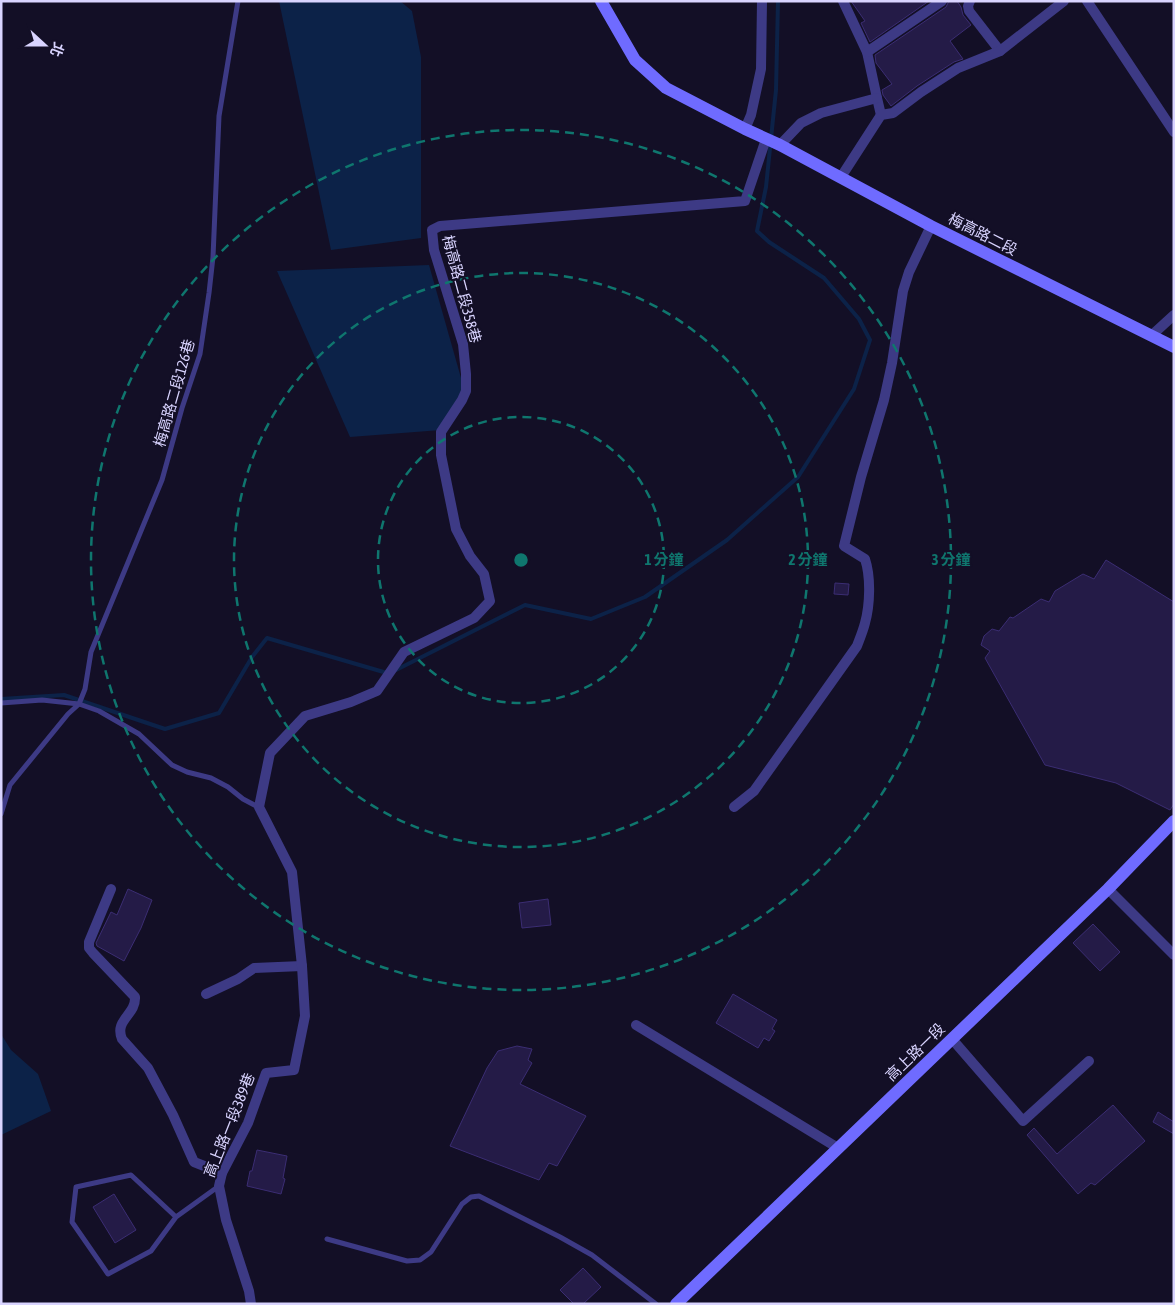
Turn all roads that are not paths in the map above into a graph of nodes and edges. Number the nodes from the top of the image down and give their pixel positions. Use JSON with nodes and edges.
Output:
{"nodes":[{"id":1,"x":238,"y":1,"type":"edge"},
{"id":2,"x":601,"y":1,"type":"edge"},
{"id":3,"x":762,"y":1,"type":"edge"},
{"id":4,"x":843,"y":1,"type":"edge"},
{"id":5,"x":942,"y":1,"type":"edge"},
{"id":6,"x":970,"y":1,"type":"edge"},
{"id":7,"x":1064,"y":1,"type":"edge"},
{"id":8,"x":1087,"y":1,"type":"edge"},
{"id":9,"x":1000,"y":51,"type":"junction"},
{"id":10,"x":867,"y":52,"type":"junction"},
{"id":11,"x":877,"y":98,"type":"junction"},
{"id":12,"x":881,"y":115,"type":"junction"},
{"id":13,"x":745,"y":129,"type":"junction"},
{"id":14,"x":1174,"y":132,"type":"edge"},
{"id":15,"x":766,"y":139,"type":"junction"},
{"id":16,"x":780,"y":145,"type":"junction"},
{"id":17,"x":841,"y":177,"type":"junction"},
{"id":18,"x":931,"y":226,"type":"junction"},
{"id":19,"x":1174,"y":315,"type":"edge"},
{"id":20,"x":1151,"y":336,"type":"junction"},
{"id":21,"x":1174,"y":347,"type":"edge"},
{"id":22,"x":1,"y":703,"type":"edge"},
{"id":23,"x":79,"y":704,"type":"junction"},
{"id":24,"x":259,"y":807,"type":"junction"},
{"id":25,"x":734,"y":807,"type":"dead end"},
{"id":26,"x":1,"y":814,"type":"edge"},
{"id":27,"x":1174,"y":821,"type":"edge"},
{"id":28,"x":112,"y":888,"type":"dead end"},
{"id":29,"x":1108,"y":889,"type":"junction"},
{"id":30,"x":1174,"y":955,"type":"edge"},
{"id":31,"x":302,"y":966,"type":"junction"},
{"id":32,"x":206,"y":994,"type":"dead end"},
{"id":33,"x":636,"y":1025,"type":"dead end"},
{"id":34,"x":952,"y":1039,"type":"junction"},
{"id":35,"x":1089,"y":1061,"type":"dead end"},
{"id":36,"x":838,"y":1148,"type":"junction"},
{"id":37,"x":222,"y":1173,"type":"junction"},
{"id":38,"x":218,"y":1186,"type":"junction"},
{"id":39,"x":176,"y":1217,"type":"junction"},
{"id":40,"x":327,"y":1240,"type":"dead end"},
{"id":41,"x":251,"y":1304,"type":"edge"},
{"id":42,"x":656,"y":1304,"type":"edge"},
{"id":43,"x":676,"y":1304,"type":"edge"}],
"edges":[{"from":1,"to":23,"type":"lane","name":"梅高路二段126巷"},
{"from":2,"to":13,"type":"street"},
{"from":3,"to":13,"type":"street"},
{"from":4,"to":10,"type":"street"},
{"from":5,"to":10,"type":"street"},
{"from":6,"to":9,"type":"street"},
{"from":7,"to":9,"type":"street"},
{"from":8,"to":14,"type":"street"},
{"from":9,"to":12,"type":"street"},
{"from":10,"to":11,"type":"street"},
{"from":11,"to":12,"type":"street"},
{"from":11,"to":16,"type":"street"},
{"from":12,"to":17,"type":"street"},
{"from":13,"to":15,"type":"street"},
{"from":15,"to":16,"type":"street","name":"梅高路二段"},
{"from":15,"to":24,"type":"street","name":"梅高路二段358巷"},
{"from":16,"to":17,"type":"street","name":"梅高路二段"},
{"from":17,"to":18,"type":"street","name":"梅高路二段"},
{"from":18,"to":20,"type":"street","name":"梅高路二段"},
{"from":18,"to":25,"type":"street"},
{"from":19,"to":20,"type":"street"},
{"from":20,"to":21,"type":"street","name":"梅高路二段"},
{"from":22,"to":23,"type":"lane"},
{"from":23,"to":24,"type":"lane"},
{"from":23,"to":26,"type":"lane","name":"梅高路二段126巷"},
{"from":24,"to":31,"type":"street","name":"高上路一段389巷"},
{"from":27,"to":29,"type":"street","name":"高上路一段"},
{"from":28,"to":37,"type":"street"},
{"from":29,"to":30,"type":"street"},
{"from":29,"to":34,"type":"street","name":"高上路一段"},
{"from":31,"to":32,"type":"street"},
{"from":31,"to":37,"type":"street","name":"高上路一段389巷"},
{"from":33,"to":36,"type":"street"},
{"from":34,"to":35,"type":"street"},
{"from":34,"to":36,"type":"street","name":"高上路一段"},
{"from":36,"to":43,"type":"street","name":"高上路一段"},
{"from":37,"to":38,"type":"street","name":"高上路一段389巷"},
{"from":38,"to":39,"type":"lane"},
{"from":38,"to":41,"type":"street","name":"高上路一段389巷"},
{"from":39,"to":39,"type":"lane"},
{"from":40,"to":42,"type":"lane"}]}
